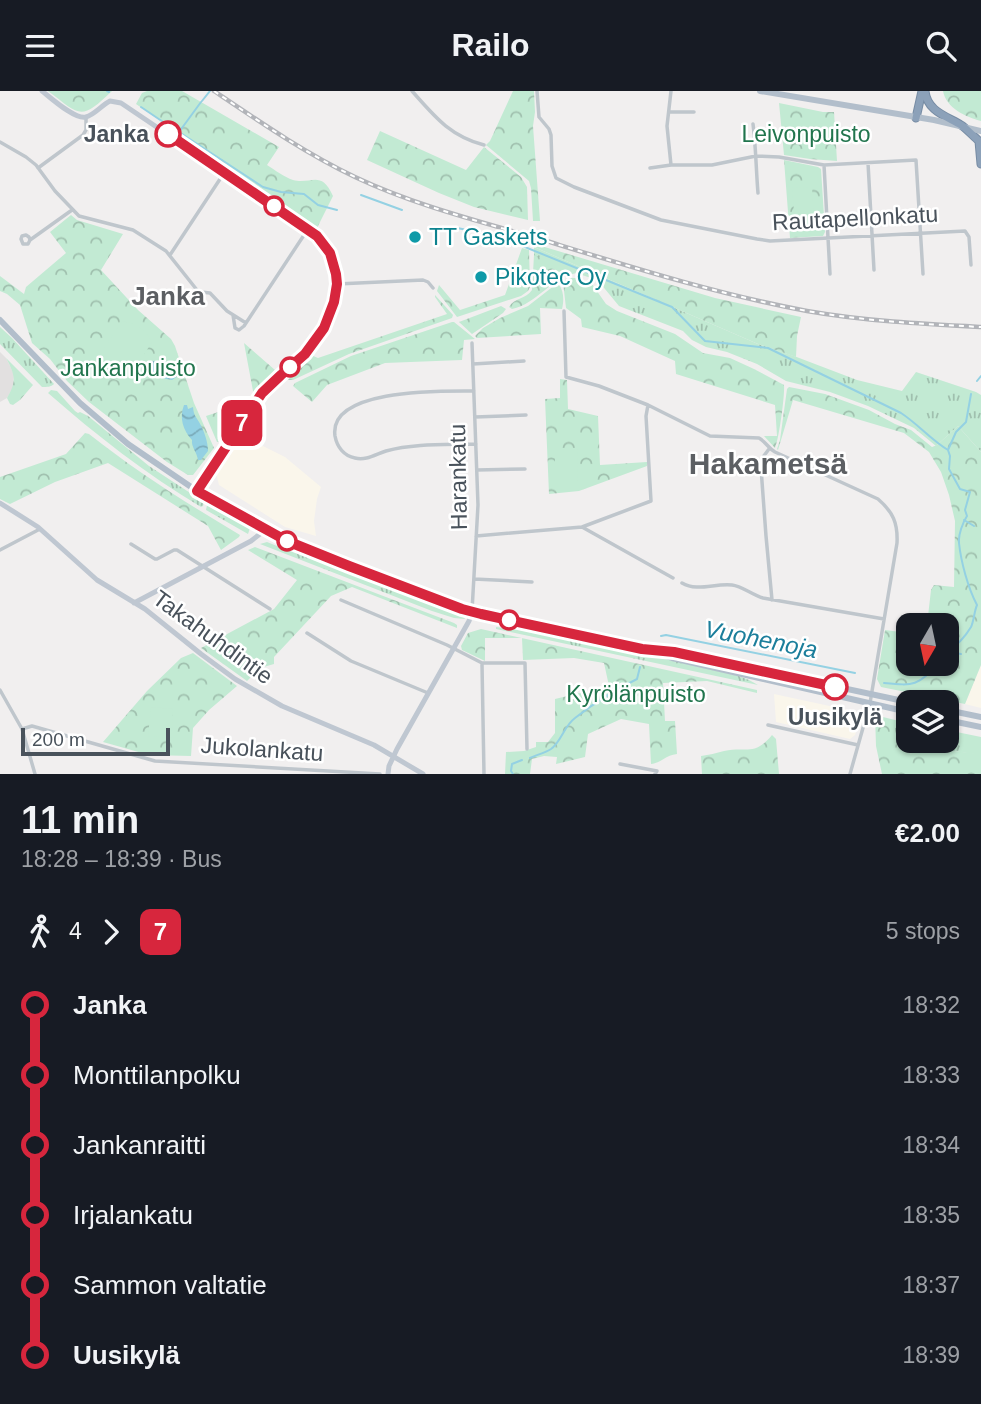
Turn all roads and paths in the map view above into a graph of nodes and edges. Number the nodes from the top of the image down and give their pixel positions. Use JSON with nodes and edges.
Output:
{"nodes":[{"id":1,"x":42,"y":91,"type":"edge"},
{"id":2,"x":412,"y":91,"type":"edge"},
{"id":3,"x":537,"y":91,"type":"edge"},
{"id":4,"x":671,"y":91,"type":"edge"},
{"id":5,"x":760,"y":91,"type":"edge"},
{"id":6,"x":923,"y":91,"type":"edge"},
{"id":7,"x":669,"y":112,"type":"junction"},
{"id":8,"x":694,"y":112,"type":"dead end"},
{"id":9,"x":86,"y":117,"type":"junction"},
{"id":10,"x":916,"y":118,"type":"junction"},
{"id":11,"x":753,"y":124,"type":"dead end"},
{"id":12,"x":962,"y":126,"type":"junction"},
{"id":13,"x":981,"y":131,"type":"edge"},
{"id":14,"x":0,"y":142,"type":"edge"},
{"id":15,"x":484,"y":145,"type":"dead end"},
{"id":16,"x":756,"y":156,"type":"junction"},
{"id":17,"x":868,"y":163,"type":"junction"},
{"id":18,"x":981,"y":164,"type":"edge"},
{"id":19,"x":671,"y":165,"type":"junction"},
{"id":20,"x":824,"y":165,"type":"junction"},
{"id":21,"x":38,"y":168,"type":"junction"},
{"id":22,"x":650,"y":168,"type":"dead end"},
{"id":23,"x":224,"y":173,"type":"junction"},
{"id":24,"x":758,"y":194,"type":"dead end"},
{"id":25,"x":72,"y":210,"type":"junction"},
{"id":26,"x":308,"y":229,"type":"junction"},
{"id":27,"x":921,"y":232,"type":"junction"},
{"id":28,"x":872,"y":236,"type":"junction"},
{"id":29,"x":828,"y":239,"type":"junction"},
{"id":30,"x":30,"y":240,"type":"dead end"},
{"id":31,"x":170,"y":255,"type":"junction"},
{"id":32,"x":971,"y":265,"type":"dead end"},
{"id":33,"x":874,"y":270,"type":"dead end"},
{"id":34,"x":830,"y":274,"type":"dead end"},
{"id":35,"x":923,"y":274,"type":"dead end"},
{"id":36,"x":337,"y":284,"type":"junction"},
{"id":37,"x":433,"y":288,"type":"dead end"},
{"id":38,"x":564,"y":311,"type":"dead end"},
{"id":39,"x":233,"y":315,"type":"junction"},
{"id":40,"x":0,"y":320,"type":"edge"},
{"id":41,"x":246,"y":323,"type":"junction"},
{"id":42,"x":472,"y":343,"type":"dead end"},
{"id":43,"x":524,"y":361,"type":"dead end"},
{"id":44,"x":473,"y":364,"type":"junction"},
{"id":45,"x":474,"y":391,"type":"junction"},
{"id":46,"x":648,"y":405,"type":"junction"},
{"id":47,"x":526,"y":415,"type":"dead end"},
{"id":48,"x":475,"y":417,"type":"junction"},
{"id":49,"x":476,"y":444,"type":"junction"},
{"id":50,"x":769,"y":449,"type":"junction"},
{"id":51,"x":525,"y":469,"type":"dead end"},
{"id":52,"x":477,"y":470,"type":"junction"},
{"id":53,"x":197,"y":491,"type":"junction"},
{"id":54,"x":0,"y":503,"type":"edge"},
{"id":55,"x":582,"y":527,"type":"junction"},
{"id":56,"x":40,"y":529,"type":"junction"},
{"id":57,"x":265,"y":530,"type":"junction"},
{"id":58,"x":476,"y":536,"type":"junction"},
{"id":59,"x":131,"y":544,"type":"dead end"},
{"id":60,"x":0,"y":550,"type":"edge"},
{"id":61,"x":204,"y":567,"type":"junction"},
{"id":62,"x":673,"y":577,"type":"dead end"},
{"id":63,"x":474,"y":579,"type":"junction"},
{"id":64,"x":532,"y":582,"type":"dead end"},
{"id":65,"x":682,"y":583,"type":"dead end"},
{"id":66,"x":341,"y":600,"type":"dead end"},
{"id":67,"x":772,"y":600,"type":"junction"},
{"id":68,"x":134,"y":603,"type":"junction"},
{"id":69,"x":270,"y":609,"type":"dead end"},
{"id":70,"x":472,"y":611,"type":"junction"},
{"id":71,"x":884,"y":619,"type":"junction"},
{"id":72,"x":307,"y":633,"type":"dead end"},
{"id":73,"x":453,"y":648,"type":"junction"},
{"id":74,"x":642,"y":649,"type":"junction"},
{"id":75,"x":482,"y":663,"type":"junction"},
{"id":76,"x":0,"y":690,"type":"edge"},
{"id":77,"x":428,"y":694,"type":"junction"},
{"id":78,"x":872,"y":695,"type":"junction"},
{"id":79,"x":896,"y":700,"type":"edge"},
{"id":80,"x":870,"y":703,"type":"junction"},
{"id":81,"x":896,"y":709,"type":"edge"},
{"id":82,"x":959,"y":712,"type":"edge"},
{"id":83,"x":981,"y":717,"type":"edge"},
{"id":84,"x":959,"y":722,"type":"edge"},
{"id":85,"x":768,"y":725,"type":"dead end"},
{"id":86,"x":981,"y":727,"type":"edge"},
{"id":87,"x":22,"y":729,"type":"junction"},
{"id":88,"x":858,"y":745,"type":"junction"},
{"id":89,"x":527,"y":749,"type":"dead end"},
{"id":90,"x":394,"y":756,"type":"junction"},
{"id":91,"x":620,"y":764,"type":"dead end"},
{"id":92,"x":35,"y":774,"type":"edge"},
{"id":93,"x":380,"y":774,"type":"edge"},
{"id":94,"x":388,"y":774,"type":"edge"},
{"id":95,"x":423,"y":774,"type":"edge"},
{"id":96,"x":484,"y":774,"type":"edge"},
{"id":97,"x":655,"y":774,"type":"edge"},
{"id":98,"x":850,"y":774,"type":"edge"}],
"edges":[{"from":1,"to":9,"type":"street"},
{"from":2,"to":15,"type":"street"},
{"from":3,"to":29,"type":"street","name":"Rautapellonkatu"},
{"from":4,"to":7,"type":"street"},
{"from":5,"to":10,"type":"main road"},
{"from":6,"to":10,"type":"highway"},
{"from":6,"to":12,"type":"highway"},
{"from":7,"to":8,"type":"street"},
{"from":7,"to":19,"type":"street"},
{"from":9,"to":21,"type":"street"},
{"from":9,"to":23,"type":"street"},
{"from":10,"to":12,"type":"main road"},
{"from":11,"to":16,"type":"street"},
{"from":12,"to":13,"type":"main road"},
{"from":12,"to":18,"type":"highway"},
{"from":14,"to":21,"type":"street"},
{"from":16,"to":19,"type":"street"},
{"from":16,"to":20,"type":"street"},
{"from":16,"to":24,"type":"street"},
{"from":17,"to":20,"type":"street"},
{"from":17,"to":27,"type":"street"},
{"from":17,"to":28,"type":"street"},
{"from":19,"to":22,"type":"street"},
{"from":20,"to":29,"type":"street"},
{"from":21,"to":25,"type":"street"},
{"from":23,"to":26,"type":"street"},
{"from":23,"to":31,"type":"street"},
{"from":25,"to":30,"type":"street"},
{"from":25,"to":31,"type":"street"},
{"from":26,"to":36,"type":"street"},
{"from":26,"to":41,"type":"street"},
{"from":27,"to":28,"type":"street","name":"Rautapellonkatu"},
{"from":27,"to":32,"type":"street","name":"Rautapellonkatu"},
{"from":27,"to":35,"type":"street"},
{"from":28,"to":29,"type":"street","name":"Rautapellonkatu"},
{"from":28,"to":33,"type":"street"},
{"from":29,"to":34,"type":"street"},
{"from":31,"to":39,"type":"street"},
{"from":36,"to":37,"type":"street"},
{"from":36,"to":53,"type":"street"},
{"from":38,"to":46,"type":"street"},
{"from":39,"to":41,"type":"street"},
{"from":39,"to":41,"type":"street"},
{"from":40,"to":53,"type":"main road"},
{"from":42,"to":44,"type":"street","name":"Harankatu"},
{"from":43,"to":44,"type":"street"},
{"from":44,"to":45,"type":"street","name":"Harankatu"},
{"from":45,"to":48,"type":"street","name":"Harankatu"},
{"from":45,"to":49,"type":"street"},
{"from":46,"to":50,"type":"street"},
{"from":46,"to":55,"type":"street"},
{"from":47,"to":48,"type":"street"},
{"from":48,"to":49,"type":"street","name":"Harankatu"},
{"from":49,"to":52,"type":"street","name":"Harankatu"},
{"from":50,"to":67,"type":"street"},
{"from":50,"to":71,"type":"street"},
{"from":51,"to":52,"type":"street"},
{"from":52,"to":58,"type":"street","name":"Harankatu"},
{"from":53,"to":57,"type":"main road"},
{"from":54,"to":56,"type":"street","name":"Takahuhdintie"},
{"from":55,"to":58,"type":"street"},
{"from":55,"to":62,"type":"street"},
{"from":56,"to":60,"type":"street"},
{"from":56,"to":68,"type":"street","name":"Takahuhdintie"},
{"from":57,"to":61,"type":"street"},
{"from":57,"to":70,"type":"main road"},
{"from":58,"to":63,"type":"street","name":"Harankatu"},
{"from":59,"to":61,"type":"street"},
{"from":61,"to":68,"type":"street"},
{"from":61,"to":69,"type":"street"},
{"from":63,"to":64,"type":"street"},
{"from":63,"to":70,"type":"street","name":"Harankatu"},
{"from":65,"to":67,"type":"street"},
{"from":66,"to":73,"type":"street"},
{"from":67,"to":71,"type":"street"},
{"from":68,"to":90,"type":"street","name":"Takahuhdintie"},
{"from":70,"to":73,"type":"street"},
{"from":70,"to":74,"type":"main road"},
{"from":71,"to":78,"type":"street"},
{"from":72,"to":77,"type":"street"},
{"from":73,"to":75,"type":"street"},
{"from":73,"to":77,"type":"street"},
{"from":74,"to":78,"type":"main road"},
{"from":74,"to":80,"type":"main road"},
{"from":75,"to":89,"type":"street"},
{"from":75,"to":96,"type":"street"},
{"from":76,"to":87,"type":"street"},
{"from":77,"to":90,"type":"street"},
{"from":78,"to":79,"type":"main road"},
{"from":78,"to":80,"type":"street"},
{"from":80,"to":81,"type":"main road"},
{"from":80,"to":88,"type":"street"},
{"from":82,"to":83,"type":"main road"},
{"from":84,"to":86,"type":"main road"},
{"from":85,"to":88,"type":"street"},
{"from":87,"to":92,"type":"street"},
{"from":87,"to":93,"type":"street","name":"Jukolankatu"},
{"from":88,"to":98,"type":"street"},
{"from":90,"to":94,"type":"street"},
{"from":90,"to":95,"type":"street","name":"Takahuhdintie"},
{"from":91,"to":97,"type":"street"}]}
